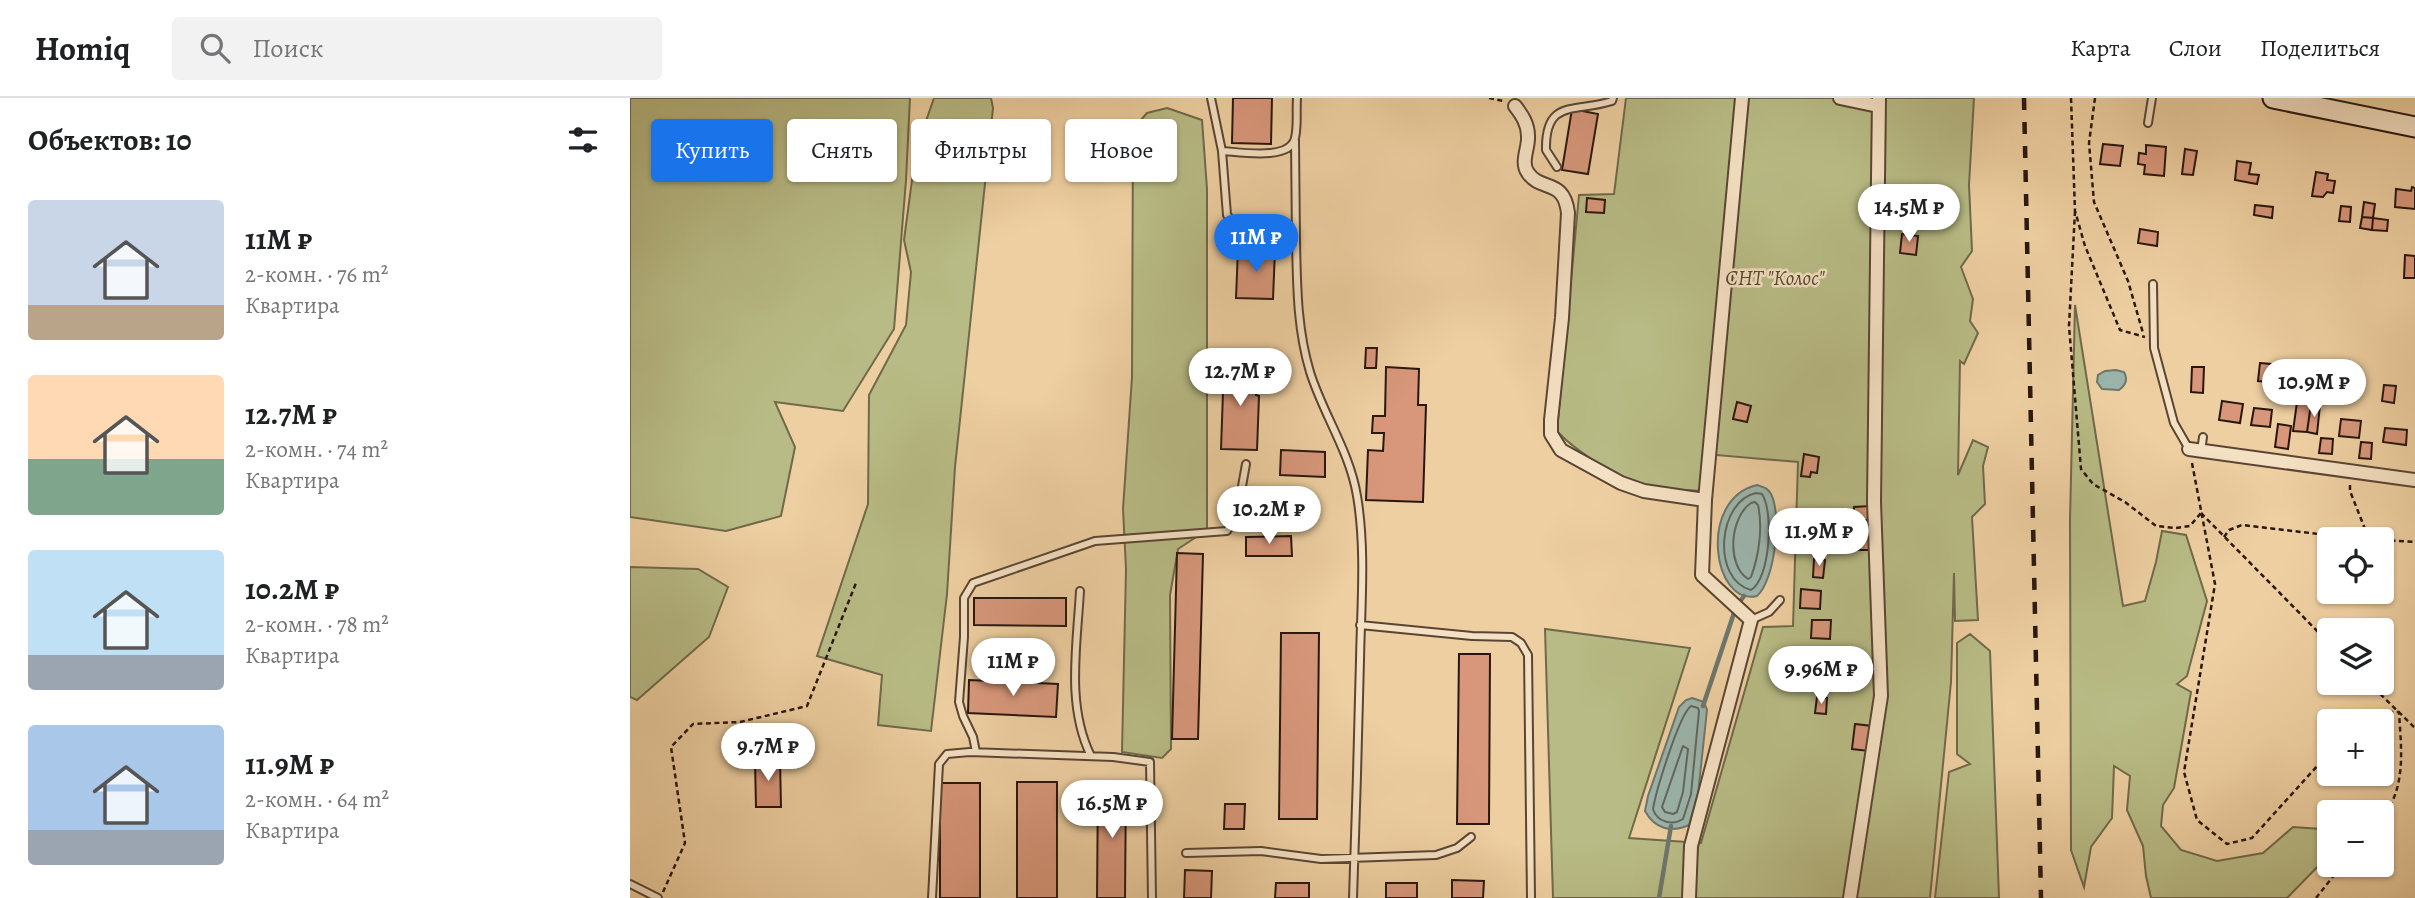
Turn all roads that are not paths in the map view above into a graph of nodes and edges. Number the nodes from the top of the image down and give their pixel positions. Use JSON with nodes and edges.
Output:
{"nodes":[{"id":1,"x":1211,"y":98,"type":"edge"},
{"id":2,"x":1297,"y":98,"type":"edge"},
{"id":3,"x":1613,"y":98,"type":"edge"},
{"id":4,"x":1742,"y":98,"type":"edge"},
{"id":5,"x":1840,"y":98,"type":"edge"},
{"id":6,"x":2152,"y":98,"type":"edge"},
{"id":7,"x":2273,"y":98,"type":"edge"},
{"id":8,"x":1879,"y":102,"type":"edge"},
{"id":9,"x":1515,"y":106,"type":"dead end"},
{"id":10,"x":2148,"y":123,"type":"dead end"},
{"id":11,"x":2415,"y":127,"type":"edge"},
{"id":12,"x":1295,"y":138,"type":"junction"},
{"id":13,"x":1222,"y":151,"type":"junction"},
{"id":14,"x":1557,"y":167,"type":"dead end"},
{"id":15,"x":1296,"y":241,"type":"junction"},
{"id":16,"x":2153,"y":284,"type":"dead end"},
{"id":17,"x":2203,"y":437,"type":"dead end"},
{"id":18,"x":2195,"y":450,"type":"junction"},
{"id":19,"x":1246,"y":464,"type":"dead end"},
{"id":20,"x":2415,"y":480,"type":"edge"},
{"id":21,"x":1705,"y":500,"type":"junction"},
{"id":22,"x":1080,"y":591,"type":"dead end"},
{"id":23,"x":1780,"y":600,"type":"dead end"},
{"id":24,"x":1751,"y":620,"type":"junction"},
{"id":25,"x":1360,"y":625,"type":"junction"},
{"id":26,"x":976,"y":752,"type":"junction"},
{"id":27,"x":1091,"y":756,"type":"junction"},
{"id":28,"x":1471,"y":837,"type":"dead end"},
{"id":29,"x":1186,"y":853,"type":"dead end"},
{"id":30,"x":1355,"y":858,"type":"junction"},
{"id":31,"x":630,"y":884,"type":"edge"},
{"id":32,"x":659,"y":898,"type":"edge"},
{"id":33,"x":932,"y":898,"type":"edge"},
{"id":34,"x":1152,"y":898,"type":"edge"},
{"id":35,"x":1353,"y":898,"type":"edge"},
{"id":36,"x":1531,"y":898,"type":"edge"},
{"id":37,"x":1689,"y":898,"type":"edge"},
{"id":38,"x":1850,"y":898,"type":"edge"}],
"edges":[{"from":1,"to":13,"type":"lane"},
{"from":2,"to":12,"type":"lane"},
{"from":3,"to":14,"type":"lane"},
{"from":4,"to":21,"type":"street"},
{"from":5,"to":8,"type":"street"},
{"from":6,"to":10,"type":"lane"},
{"from":7,"to":11,"type":"street"},
{"from":8,"to":38,"type":"street"},
{"from":9,"to":21,"type":"street"},
{"from":12,"to":13,"type":"lane"},
{"from":12,"to":15,"type":"lane"},
{"from":13,"to":15,"type":"lane"},
{"from":15,"to":25,"type":"lane"},
{"from":16,"to":18,"type":"lane"},
{"from":17,"to":18,"type":"lane"},
{"from":18,"to":20,"type":"street"},
{"from":19,"to":26,"type":"lane"},
{"from":21,"to":24,"type":"street"},
{"from":22,"to":27,"type":"lane"},
{"from":23,"to":24,"type":"lane"},
{"from":24,"to":37,"type":"street"},
{"from":25,"to":30,"type":"lane"},
{"from":25,"to":36,"type":"lane"},
{"from":26,"to":27,"type":"lane"},
{"from":26,"to":33,"type":"lane"},
{"from":27,"to":34,"type":"lane"},
{"from":28,"to":30,"type":"lane"},
{"from":29,"to":30,"type":"lane"},
{"from":30,"to":35,"type":"lane"},
{"from":31,"to":32,"type":"lane"}]}
